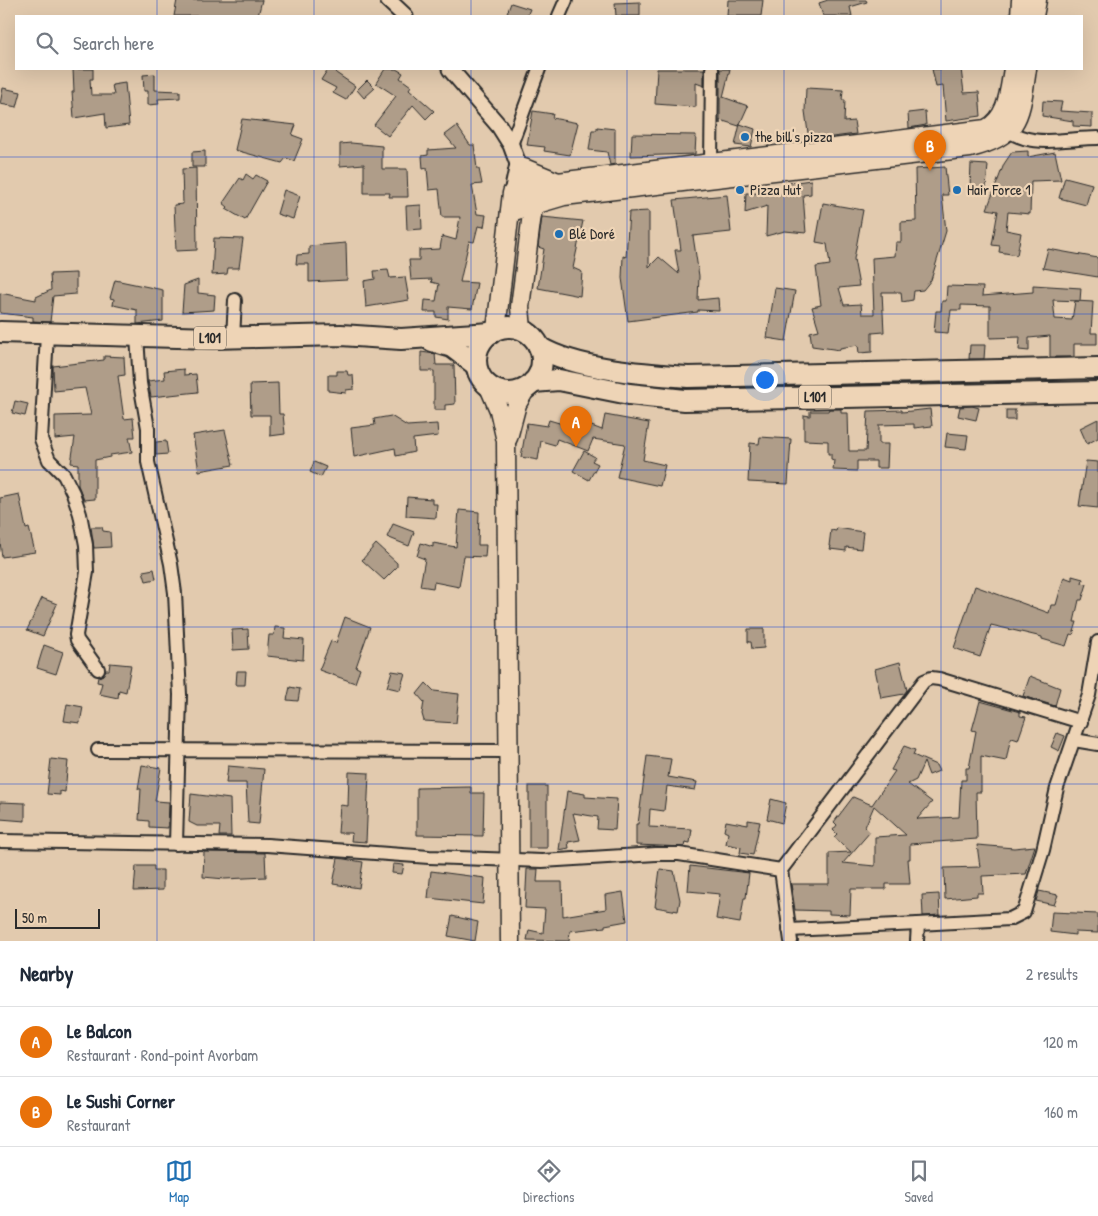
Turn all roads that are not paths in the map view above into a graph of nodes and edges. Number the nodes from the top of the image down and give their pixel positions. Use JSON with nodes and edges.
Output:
{"nodes":[{"id":1,"x":388,"y":0,"type":"edge"},
{"id":2,"x":566,"y":0,"type":"edge"},
{"id":3,"x":1022,"y":0,"type":"edge"},
{"id":4,"x":1036,"y":0,"type":"edge"},
{"id":5,"x":404,"y":15,"type":"edge"},
{"id":6,"x":560,"y":15,"type":"edge"},
{"id":7,"x":1020,"y":15,"type":"edge"},
{"id":8,"x":1034,"y":15,"type":"edge"},
{"id":9,"x":451,"y":70,"type":"edge"},
{"id":10,"x":539,"y":70,"type":"edge"},
{"id":11,"x":712,"y":70,"type":"edge"},
{"id":12,"x":1013,"y":70,"type":"edge"},
{"id":13,"x":1026,"y":70,"type":"edge"},
{"id":14,"x":1003,"y":127,"type":"junction"},
{"id":15,"x":1098,"y":138,"type":"edge"},
{"id":16,"x":511,"y":145,"type":"junction"},
{"id":17,"x":711,"y":163,"type":"junction"},
{"id":18,"x":521,"y":166,"type":"junction"},
{"id":19,"x":558,"y":182,"type":"junction"},
{"id":20,"x":512,"y":194,"type":"junction"},
{"id":21,"x":532,"y":198,"type":"junction"},
{"id":22,"x":510,"y":212,"type":"junction"},
{"id":23,"x":235,"y":300,"type":"dead end"},
{"id":24,"x":522,"y":330,"type":"junction"},
{"id":25,"x":493,"y":331,"type":"junction"},
{"id":26,"x":0,"y":332,"type":"edge"},
{"id":27,"x":47,"y":334,"type":"junction"},
{"id":28,"x":137,"y":336,"type":"junction"},
{"id":29,"x":233,"y":338,"type":"junction"},
{"id":30,"x":420,"y":339,"type":"junction"},
{"id":31,"x":539,"y":347,"type":"junction"},
{"id":32,"x":476,"y":365,"type":"junction"},
{"id":33,"x":1098,"y":368,"type":"edge"},
{"id":34,"x":530,"y":385,"type":"junction"},
{"id":35,"x":489,"y":387,"type":"junction"},
{"id":36,"x":1098,"y":392,"type":"edge"},
{"id":37,"x":506,"y":441,"type":"junction"},
{"id":38,"x":1098,"y":642,"type":"edge"},
{"id":39,"x":98,"y":669,"type":"dead end"},
{"id":40,"x":1081,"y":722,"type":"junction"},
{"id":41,"x":1074,"y":740,"type":"junction"},
{"id":42,"x":1098,"y":744,"type":"edge"},
{"id":43,"x":180,"y":748,"type":"junction"},
{"id":44,"x":98,"y":750,"type":"dead end"},
{"id":45,"x":508,"y":750,"type":"junction"},
{"id":46,"x":0,"y":841,"type":"edge"},
{"id":47,"x":176,"y":844,"type":"junction"},
{"id":48,"x":509,"y":859,"type":"junction"},
{"id":49,"x":781,"y":870,"type":"junction"},
{"id":50,"x":918,"y":924,"type":"junction"},
{"id":51,"x":790,"y":936,"type":"edge"},
{"id":52,"x":510,"y":941,"type":"edge"},
{"id":53,"x":917,"y":941,"type":"edge"}],
"edges":[{"from":1,"to":5,"type":"street"},
{"from":2,"to":6,"type":"street"},
{"from":3,"to":7,"type":"main road"},
{"from":4,"to":8,"type":"main road"},
{"from":9,"to":16,"type":"street"},
{"from":10,"to":16,"type":"street"},
{"from":11,"to":17,"type":"street"},
{"from":12,"to":14,"type":"main road"},
{"from":13,"to":14,"type":"main road"},
{"from":14,"to":15,"type":"street"},
{"from":14,"to":17,"type":"main road"},
{"from":14,"to":21,"type":"main road"},
{"from":16,"to":18,"type":"street"},
{"from":17,"to":19,"type":"main road"},
{"from":18,"to":19,"type":"main road"},
{"from":18,"to":20,"type":"street"},
{"from":18,"to":21,"type":"street"},
{"from":19,"to":21,"type":"main road"},
{"from":20,"to":21,"type":"main road"},
{"from":20,"to":22,"type":"main road"},
{"from":21,"to":22,"type":"main road"},
{"from":21,"to":24,"type":"main road"},
{"from":22,"to":25,"type":"main road"},
{"from":23,"to":29,"type":"street"},
{"from":24,"to":25,"type":"main road"},
{"from":24,"to":31,"type":"main road"},
{"from":25,"to":30,"type":"main road","number":"L101"},
{"from":25,"to":32,"type":"main road"},
{"from":26,"to":27,"type":"main road","number":"L101"},
{"from":27,"to":28,"type":"main road","number":"L101"},
{"from":27,"to":39,"type":"street"},
{"from":28,"to":29,"type":"main road","number":"L101"},
{"from":28,"to":43,"type":"street"},
{"from":29,"to":30,"type":"main road","number":"L101"},
{"from":30,"to":32,"type":"main road","number":"L101"},
{"from":31,"to":33,"type":"main road","number":"L101"},
{"from":31,"to":34,"type":"main road"},
{"from":32,"to":35,"type":"main road"},
{"from":34,"to":35,"type":"main road"},
{"from":34,"to":36,"type":"main road","number":"L101"},
{"from":34,"to":37,"type":"main road"},
{"from":35,"to":37,"type":"main road"},
{"from":37,"to":45,"type":"main road"},
{"from":38,"to":40,"type":"street"},
{"from":40,"to":41,"type":"street"},
{"from":40,"to":49,"type":"street"},
{"from":41,"to":42,"type":"street"},
{"from":41,"to":50,"type":"street"},
{"from":43,"to":44,"type":"street"},
{"from":43,"to":45,"type":"street"},
{"from":43,"to":47,"type":"street"},
{"from":45,"to":48,"type":"main road"},
{"from":46,"to":47,"type":"street"},
{"from":47,"to":48,"type":"street"},
{"from":48,"to":49,"type":"street"},
{"from":48,"to":52,"type":"main road"},
{"from":49,"to":51,"type":"street"},
{"from":50,"to":51,"type":"street"},
{"from":50,"to":53,"type":"street"}]}
